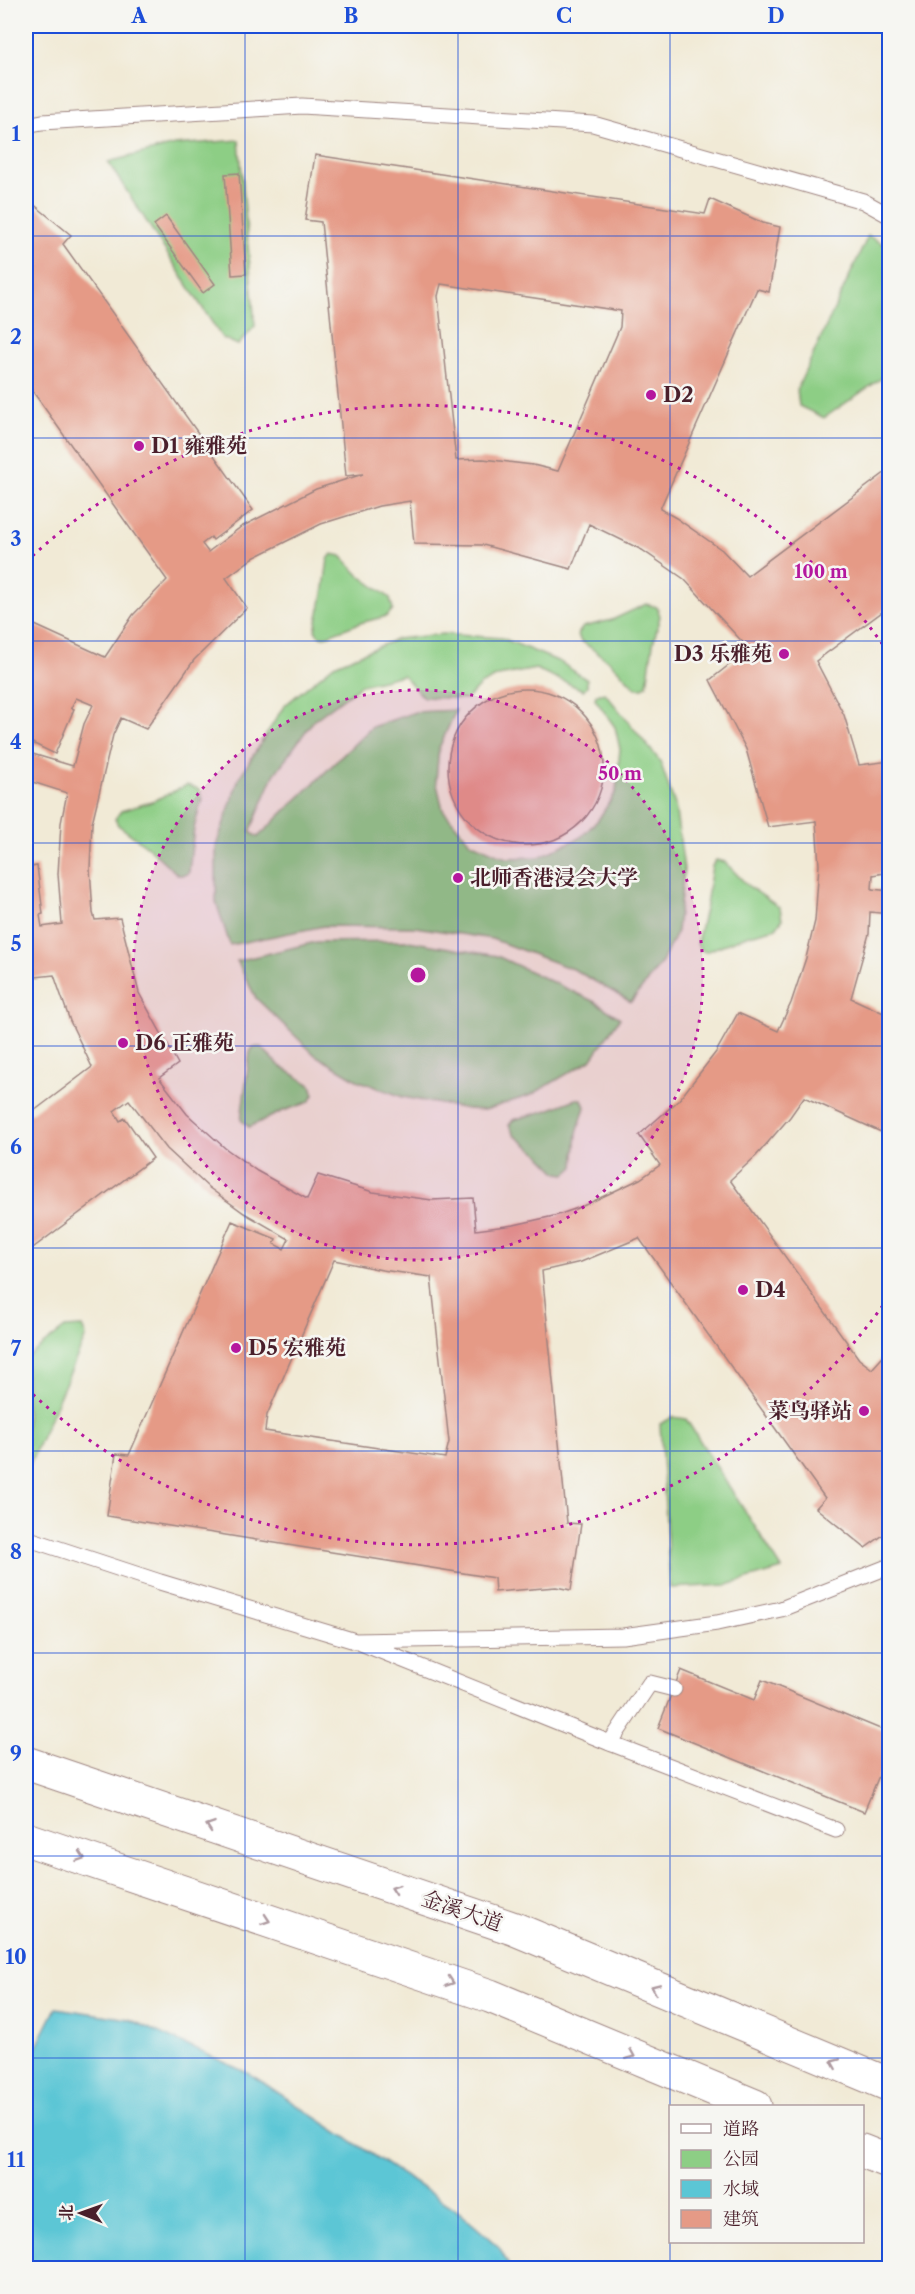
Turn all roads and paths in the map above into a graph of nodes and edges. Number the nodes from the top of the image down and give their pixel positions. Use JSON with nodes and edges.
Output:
{"nodes":[{"id":1,"x":26,"y":125,"type":"edge"},
{"id":2,"x":890,"y":216,"type":"edge"},
{"id":3,"x":26,"y":1539,"type":"edge"},
{"id":4,"x":890,"y":1566,"type":"edge"},
{"id":5,"x":355,"y":1641,"type":"junction"},
{"id":6,"x":674,"y":1689,"type":"dead end"},
{"id":7,"x":610,"y":1743,"type":"junction"},
{"id":8,"x":26,"y":1763,"type":"edge"},
{"id":9,"x":836,"y":1830,"type":"dead end"},
{"id":10,"x":26,"y":1839,"type":"edge"},
{"id":11,"x":890,"y":2085,"type":"edge"},
{"id":12,"x":753,"y":2105,"type":"edge"},
{"id":13,"x":864,"y":2152,"type":"edge"},
{"id":14,"x":890,"y":2162,"type":"edge"}],
"edges":[{"from":1,"to":2,"type":"lane"},
{"from":3,"to":5,"type":"lane"},
{"from":4,"to":5,"type":"lane"},
{"from":5,"to":7,"type":"lane"},
{"from":6,"to":7,"type":"lane"},
{"from":7,"to":9,"type":"lane"},
{"from":11,"to":8,"type":"main road","name":"金溪大道","one_way":true},
{"from":10,"to":12,"type":"main road","one_way":true},
{"from":13,"to":14,"type":"main road"}]}
